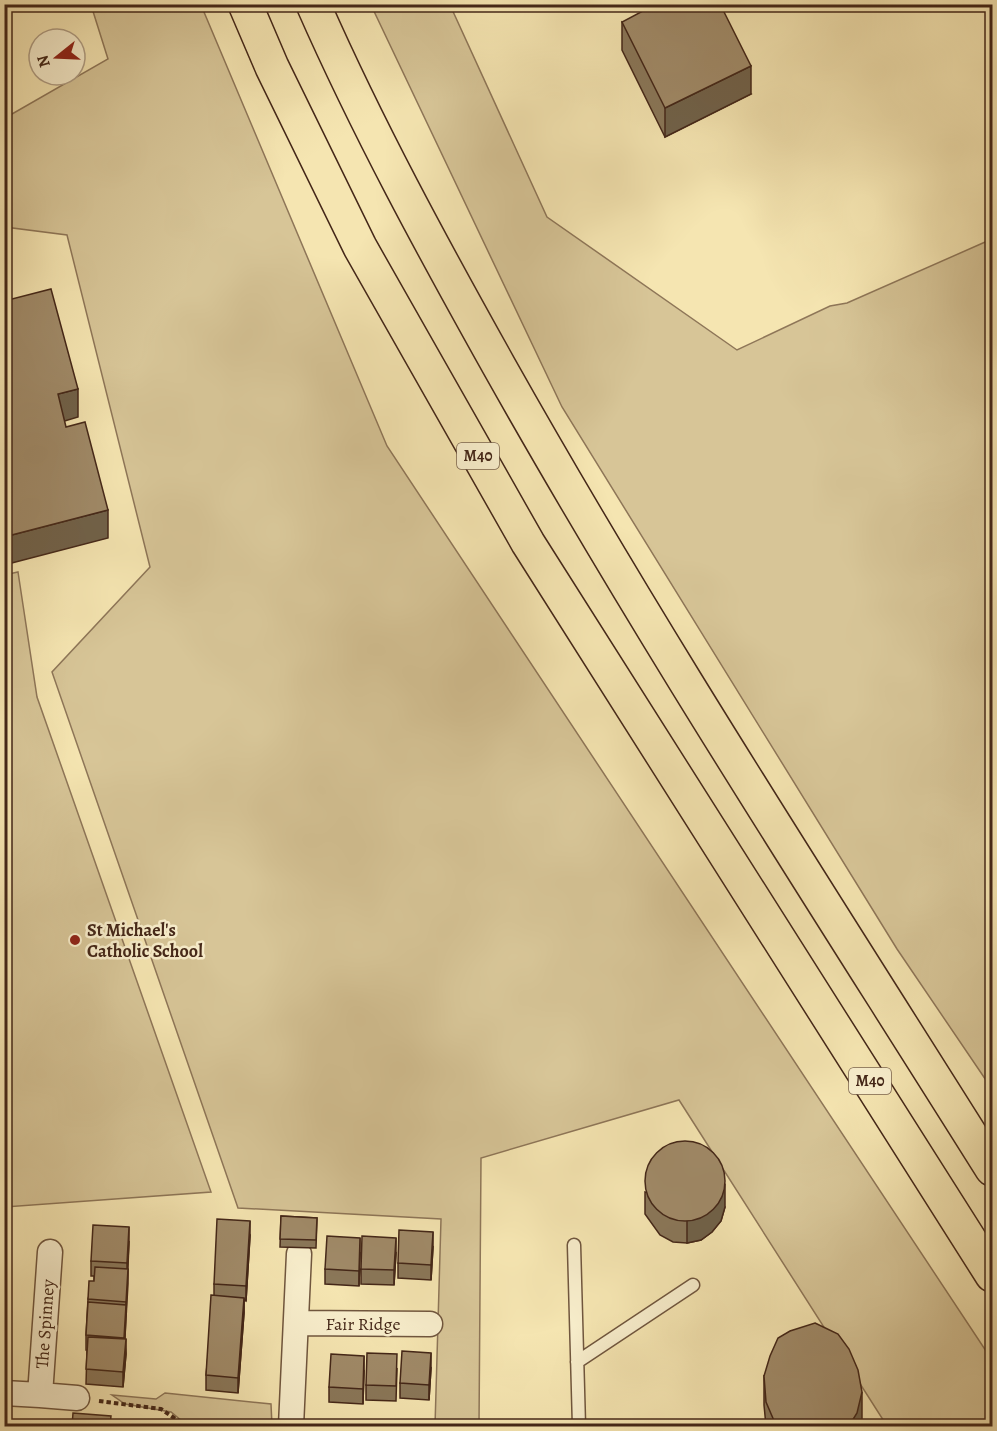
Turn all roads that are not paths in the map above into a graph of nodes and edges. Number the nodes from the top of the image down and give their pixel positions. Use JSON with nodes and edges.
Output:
{"nodes":[{"id":1,"x":245,"y":4,"type":"edge"},
{"id":2,"x":313,"y":4,"type":"edge"},
{"id":3,"x":993,"y":1169,"type":"edge"},
{"id":4,"x":574,"y":1245,"type":"dead end"},
{"id":5,"x":50,"y":1252,"type":"dead end"},
{"id":6,"x":299,"y":1254,"type":"dead end"},
{"id":7,"x":993,"y":1275,"type":"edge"},
{"id":8,"x":693,"y":1285,"type":"dead end"},
{"id":9,"x":296,"y":1323,"type":"junction"},
{"id":10,"x":430,"y":1324,"type":"dead end"},
{"id":11,"x":577,"y":1362,"type":"junction"},
{"id":12,"x":4,"y":1393,"type":"edge"},
{"id":13,"x":40,"y":1395,"type":"junction"},
{"id":14,"x":77,"y":1398,"type":"road end"},
{"id":15,"x":291,"y":1426,"type":"edge"},
{"id":16,"x":579,"y":1426,"type":"edge"}],
"edges":[{"from":1,"to":7,"type":"highway","number":"M40"},
{"from":2,"to":3,"type":"highway"},
{"from":4,"to":11,"type":"lane"},
{"from":5,"to":13,"type":"street","name":"The Spinney"},
{"from":6,"to":9,"type":"street"},
{"from":8,"to":11,"type":"lane"},
{"from":9,"to":10,"type":"street","name":"Fair Ridge"},
{"from":9,"to":15,"type":"street"},
{"from":11,"to":16,"type":"lane"},
{"from":12,"to":13,"type":"street","name":"The Spinney"},
{"from":13,"to":14,"type":"street","name":"The Spinney"}]}
